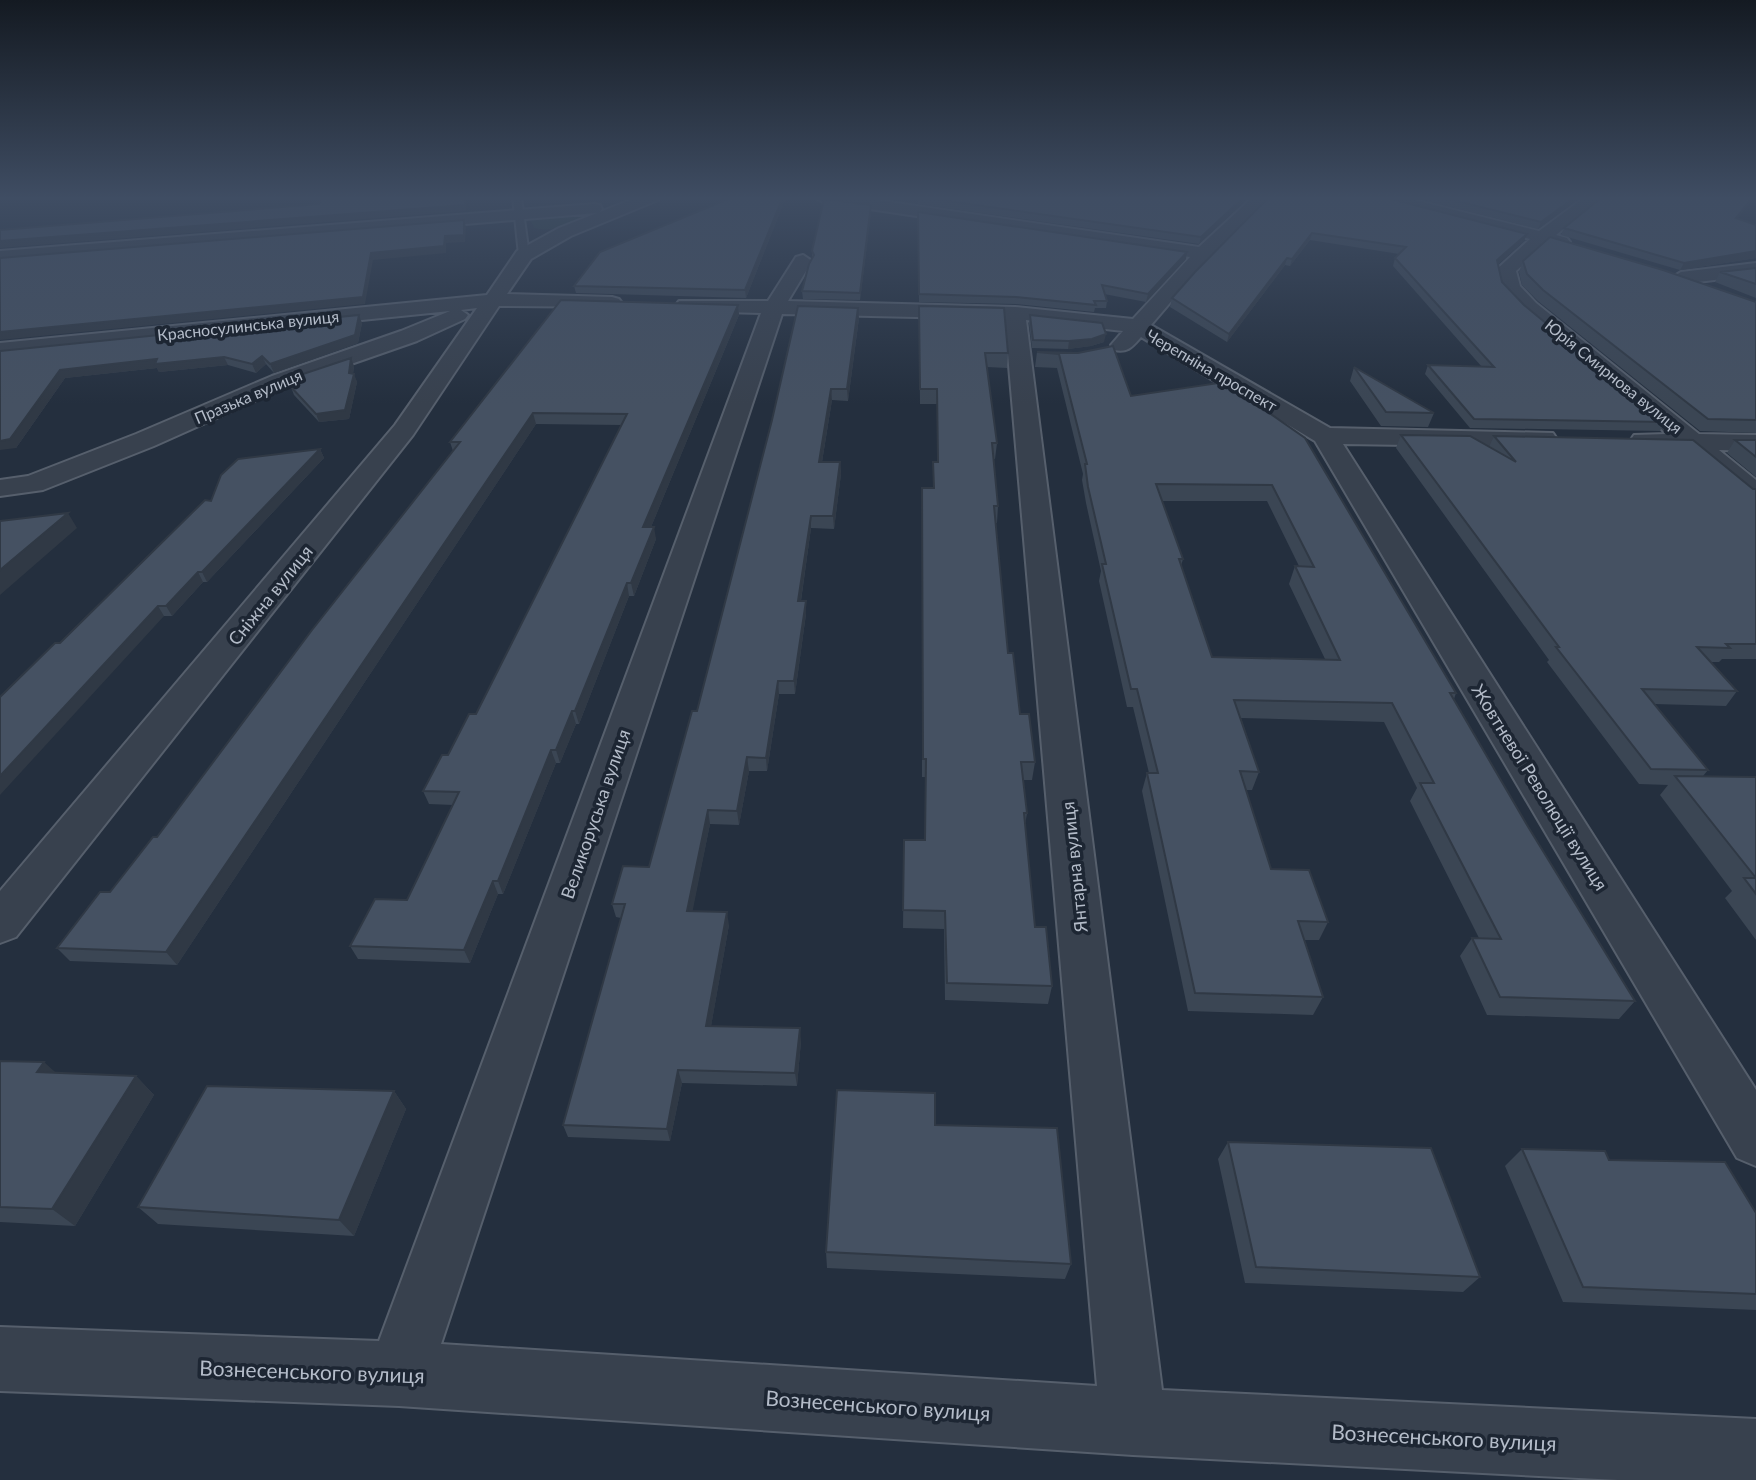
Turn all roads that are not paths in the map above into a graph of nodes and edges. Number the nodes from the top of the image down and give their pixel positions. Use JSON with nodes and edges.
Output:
{"nodes":[{"id":1,"x":517,"y":266,"type":"edge"},
{"id":2,"x":800,"y":266,"type":"edge"},
{"id":3,"x":1191,"y":266,"type":"edge"},
{"id":4,"x":1511,"y":266,"type":"edge"},
{"id":5,"x":1756,"y":270,"type":"edge"},
{"id":6,"x":1719,"y":292,"type":"edge"},
{"id":7,"x":495,"y":300,"type":"junction"},
{"id":8,"x":634,"y":303,"type":"edge"},
{"id":9,"x":662,"y":304,"type":"edge"},
{"id":10,"x":774,"y":307,"type":"junction"},
{"id":11,"x":1016,"y":313,"type":"junction"},
{"id":12,"x":1137,"y":326,"type":"junction"},
{"id":13,"x":0,"y":350,"type":"edge"},
{"id":14,"x":1101,"y":353,"type":"edge"},
{"id":15,"x":1325,"y":436,"type":"junction"},
{"id":16,"x":1572,"y":440,"type":"edge"},
{"id":17,"x":1626,"y":441,"type":"edge"},
{"id":18,"x":1695,"y":442,"type":"junction"},
{"id":19,"x":1756,"y":443,"type":"edge"},
{"id":20,"x":33,"y":484,"type":"junction"},
{"id":21,"x":0,"y":488,"type":"edge"},
{"id":22,"x":1756,"y":494,"type":"edge"},
{"id":23,"x":0,"y":509,"type":"edge"},
{"id":24,"x":0,"y":924,"type":"edge"},
{"id":25,"x":1756,"y":1139,"type":"edge"},
{"id":26,"x":0,"y":1359,"type":"edge"},
{"id":27,"x":399,"y":1374,"type":"junction"},
{"id":28,"x":1133,"y":1422,"type":"junction"},
{"id":29,"x":1756,"y":1453,"type":"edge"}],
"edges":[{"from":1,"to":7,"type":"street","name":"Сніжна вулиця"},
{"from":2,"to":10,"type":"street","name":"Великоруська вулиця"},
{"from":3,"to":12,"type":"street"},
{"from":4,"to":18,"type":"street","name":"Юрія Смирнова вулиця"},
{"from":5,"to":6,"type":"street"},
{"from":7,"to":8,"type":"street"},
{"from":7,"to":13,"type":"street","name":"Красносулинська вулиця"},
{"from":7,"to":20,"type":"street","name":"Празька вулиця"},
{"from":7,"to":24,"type":"street","name":"Сніжна вулиця"},
{"from":9,"to":10,"type":"street","name":"Черепніна проспект"},
{"from":10,"to":11,"type":"street","name":"Черепніна проспект"},
{"from":10,"to":27,"type":"street","name":"Великоруська вулиця"},
{"from":11,"to":12,"type":"street","name":"Черепніна проспект"},
{"from":11,"to":28,"type":"street","name":"Янтарна вулиця"},
{"from":12,"to":14,"type":"street"},
{"from":12,"to":15,"type":"street","name":"Черепніна проспект"},
{"from":15,"to":16,"type":"street","name":"Черепніна проспект"},
{"from":15,"to":25,"type":"street","name":"Жовтневої Революції вулиця"},
{"from":17,"to":18,"type":"street"},
{"from":18,"to":19,"type":"street"},
{"from":18,"to":22,"type":"street","name":"Юрія Смирнова вулиця"},
{"from":20,"to":21,"type":"street","name":"Празька вулиця"},
{"from":20,"to":23,"type":"street"},
{"from":26,"to":27,"type":"street","name":"Вознесенського вулиця"},
{"from":27,"to":28,"type":"street","name":"Вознесенського вулиця"},
{"from":28,"to":29,"type":"street","name":"Вознесенського вулиця"}]}
